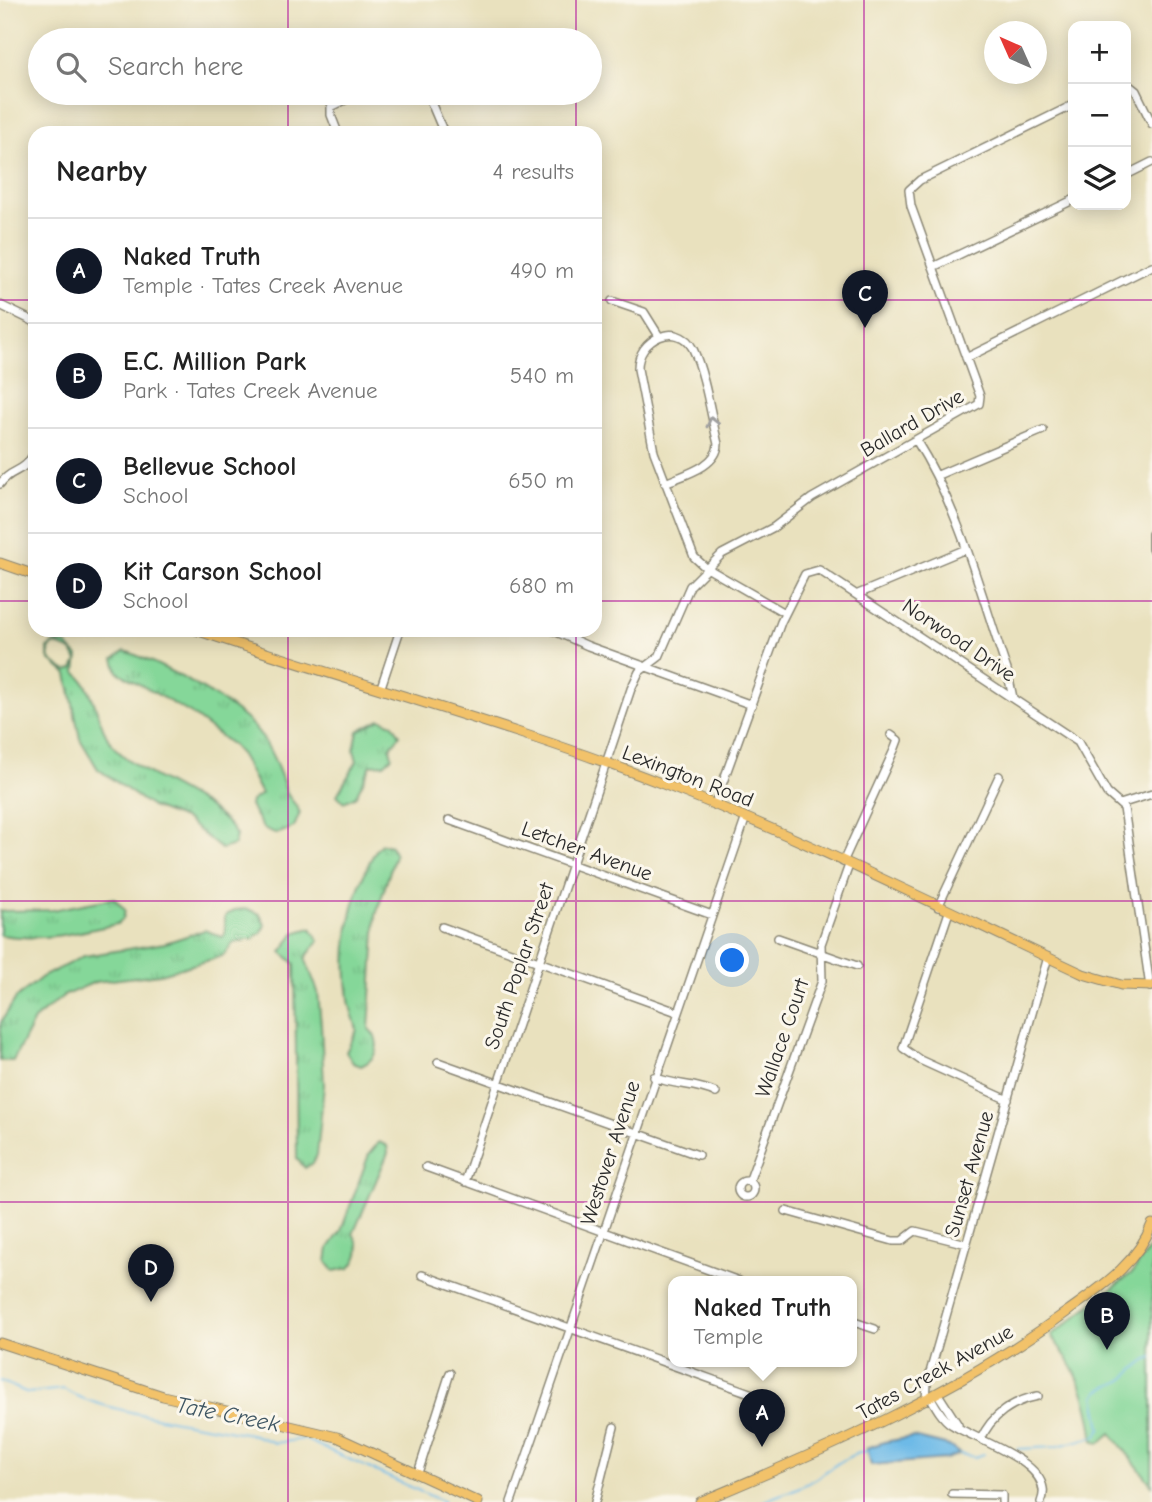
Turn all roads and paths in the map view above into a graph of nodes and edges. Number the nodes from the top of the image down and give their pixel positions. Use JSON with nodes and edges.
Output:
{"nodes":[{"id":1,"x":1127,"y":84,"type":"edge"},
{"id":2,"x":335,"y":105,"type":"edge"},
{"id":3,"x":432,"y":105,"type":"edge"},
{"id":4,"x":1068,"y":107,"type":"edge"},
{"id":5,"x":1152,"y":124,"type":"edge"},
{"id":6,"x":335,"y":126,"type":"edge"},
{"id":7,"x":441,"y":126,"type":"edge"},
{"id":8,"x":1152,"y":162,"type":"edge"},
{"id":9,"x":1131,"y":172,"type":"edge"},
{"id":10,"x":1068,"y":202,"type":"edge"},
{"id":11,"x":1152,"y":265,"type":"edge"},
{"id":12,"x":933,"y":267,"type":"junction"},
{"id":13,"x":612,"y":301,"type":"dead end"},
{"id":14,"x":0,"y":305,"type":"edge"},
{"id":15,"x":28,"y":319,"type":"edge"},
{"id":16,"x":659,"y":336,"type":"junction"},
{"id":17,"x":966,"y":358,"type":"junction"},
{"id":18,"x":1043,"y":430,"type":"dead end"},
{"id":19,"x":915,"y":440,"type":"junction"},
{"id":20,"x":28,"y":464,"type":"edge"},
{"id":21,"x":938,"y":475,"type":"junction"},
{"id":22,"x":665,"y":483,"type":"junction"},
{"id":23,"x":0,"y":484,"type":"edge"},
{"id":24,"x":1152,"y":534,"type":"edge"},
{"id":25,"x":966,"y":549,"type":"junction"},
{"id":26,"x":1152,"y":549,"type":"edge"},
{"id":27,"x":0,"y":563,"type":"edge"},
{"id":28,"x":708,"y":569,"type":"junction"},
{"id":29,"x":28,"y":573,"type":"edge"},
{"id":30,"x":858,"y":594,"type":"junction"},
{"id":31,"x":785,"y":613,"type":"junction"},
{"id":32,"x":219,"y":637,"type":"edge"},
{"id":33,"x":398,"y":637,"type":"edge"},
{"id":34,"x":570,"y":637,"type":"edge"},
{"id":35,"x":646,"y":667,"type":"junction"},
{"id":36,"x":381,"y":687,"type":"junction"},
{"id":37,"x":1013,"y":698,"type":"junction"},
{"id":38,"x":752,"y":705,"type":"junction"},
{"id":39,"x":891,"y":735,"type":"dead end"},
{"id":40,"x":606,"y":763,"type":"junction"},
{"id":41,"x":999,"y":776,"type":"dead end"},
{"id":42,"x":1152,"y":794,"type":"edge"},
{"id":43,"x":715,"y":804,"type":"junction"},
{"id":44,"x":1120,"y":804,"type":"junction"},
{"id":45,"x":746,"y":817,"type":"junction"},
{"id":46,"x":449,"y":820,"type":"dead end"},
{"id":47,"x":846,"y":863,"type":"junction"},
{"id":48,"x":572,"y":864,"type":"junction"},
{"id":49,"x":938,"y":907,"type":"junction"},
{"id":50,"x":949,"y":912,"type":"junction"},
{"id":51,"x":712,"y":915,"type":"junction"},
{"id":52,"x":442,"y":928,"type":"dead end"},
{"id":53,"x":778,"y":938,"type":"dead end"},
{"id":54,"x":820,"y":953,"type":"junction"},
{"id":55,"x":1048,"y":957,"type":"junction"},
{"id":56,"x":537,"y":961,"type":"junction"},
{"id":57,"x":857,"y":967,"type":"dead end"},
{"id":58,"x":1151,"y":987,"type":"edge"},
{"id":59,"x":677,"y":1012,"type":"junction"},
{"id":60,"x":438,"y":1062,"type":"dead end"},
{"id":61,"x":654,"y":1077,"type":"junction"},
{"id":62,"x":497,"y":1084,"type":"junction"},
{"id":63,"x":716,"y":1093,"type":"dead end"},
{"id":64,"x":1008,"y":1100,"type":"junction"},
{"id":65,"x":636,"y":1133,"type":"junction"},
{"id":66,"x":698,"y":1155,"type":"dead end"},
{"id":67,"x":426,"y":1167,"type":"dead end"},
{"id":68,"x":466,"y":1182,"type":"junction"},
{"id":69,"x":749,"y":1182,"type":"dead end"},
{"id":70,"x":786,"y":1211,"type":"dead end"},
{"id":71,"x":1152,"y":1224,"type":"edge"},
{"id":72,"x":603,"y":1231,"type":"junction"},
{"id":73,"x":967,"y":1244,"type":"junction"},
{"id":74,"x":422,"y":1275,"type":"dead end"},
{"id":75,"x":725,"y":1276,"type":"edge"},
{"id":76,"x":857,"y":1323,"type":"edge"},
{"id":77,"x":571,"y":1329,"type":"junction"},
{"id":78,"x":875,"y":1329,"type":"dead end"},
{"id":79,"x":0,"y":1343,"type":"edge"},
{"id":80,"x":668,"y":1364,"type":"edge"},
{"id":81,"x":677,"y":1367,"type":"edge"},
{"id":82,"x":450,"y":1373,"type":"dead end"},
{"id":83,"x":1038,"y":1396,"type":"dead end"},
{"id":84,"x":932,"y":1397,"type":"junction"},
{"id":85,"x":772,"y":1401,"type":"dead end"},
{"id":86,"x":614,"y":1427,"type":"dead end"},
{"id":87,"x":981,"y":1439,"type":"junction"},
{"id":88,"x":418,"y":1473,"type":"junction"},
{"id":89,"x":952,"y":1494,"type":"dead end"},
{"id":90,"x":1043,"y":1501,"type":"edge"},
{"id":91,"x":478,"y":1502,"type":"edge"},
{"id":92,"x":511,"y":1502,"type":"edge"},
{"id":93,"x":595,"y":1502,"type":"edge"},
{"id":94,"x":700,"y":1502,"type":"edge"},
{"id":95,"x":1002,"y":1502,"type":"edge"}],
"edges":[{"from":1,"to":5,"type":"street"},
{"from":2,"to":6,"type":"street"},
{"from":3,"to":7,"type":"street"},
{"from":4,"to":12,"type":"street","name":"Ballard Drive"},
{"from":8,"to":9,"type":"street"},
{"from":10,"to":12,"type":"street"},
{"from":11,"to":17,"type":"street"},
{"from":12,"to":17,"type":"street","name":"Ballard Drive"},
{"from":13,"to":16,"type":"street"},
{"from":14,"to":15,"type":"street"},
{"from":16,"to":22,"type":"street"},
{"from":22,"to":16,"type":"street","one_way":true},
{"from":17,"to":19,"type":"street","name":"Ballard Drive"},
{"from":18,"to":21,"type":"street"},
{"from":19,"to":21,"type":"street"},
{"from":19,"to":28,"type":"street","name":"Ballard Drive"},
{"from":20,"to":23,"type":"street"},
{"from":21,"to":25,"type":"street"},
{"from":22,"to":28,"type":"street"},
{"from":24,"to":26,"type":"street"},
{"from":25,"to":30,"type":"street"},
{"from":25,"to":37,"type":"street"},
{"from":27,"to":29,"type":"main road"},
{"from":28,"to":31,"type":"street"},
{"from":28,"to":35,"type":"street","name":"Ballard Drive"},
{"from":30,"to":31,"type":"street","name":"Norwood Drive"},
{"from":30,"to":37,"type":"street","name":"Norwood Drive"},
{"from":31,"to":38,"type":"street","name":"Norwood Drive"},
{"from":32,"to":36,"type":"main road","name":"Lexington Road"},
{"from":33,"to":36,"type":"street"},
{"from":34,"to":35,"type":"street"},
{"from":35,"to":38,"type":"street"},
{"from":35,"to":40,"type":"street","name":"South Poplar Street"},
{"from":36,"to":40,"type":"main road","name":"Lexington Road"},
{"from":37,"to":44,"type":"street","name":"Norwood Drive"},
{"from":38,"to":43,"type":"street","name":"Norwood Drive"},
{"from":39,"to":47,"type":"street","name":"Wallace Court"},
{"from":40,"to":43,"type":"main road","name":"Lexington Road"},
{"from":40,"to":48,"type":"street","name":"South Poplar Street"},
{"from":41,"to":49,"type":"street"},
{"from":42,"to":44,"type":"street"},
{"from":43,"to":45,"type":"main road","name":"Lexington Road"},
{"from":44,"to":58,"type":"street","name":"Norwood Drive"},
{"from":45,"to":47,"type":"main road","name":"Lexington Road"},
{"from":45,"to":51,"type":"street","name":"Westover Avenue"},
{"from":46,"to":48,"type":"street","name":"Letcher Avenue"},
{"from":47,"to":49,"type":"main road","name":"Lexington Road"},
{"from":47,"to":54,"type":"street","name":"Wallace Court"},
{"from":48,"to":51,"type":"street","name":"Letcher Avenue"},
{"from":48,"to":56,"type":"street","name":"South Poplar Street"},
{"from":49,"to":50,"type":"main road","name":"Lexington Road"},
{"from":50,"to":55,"type":"main road","name":"Lexington Road"},
{"from":50,"to":64,"type":"street"},
{"from":51,"to":59,"type":"street","name":"Westover Avenue"},
{"from":52,"to":56,"type":"street"},
{"from":53,"to":54,"type":"street"},
{"from":54,"to":57,"type":"street"},
{"from":54,"to":69,"type":"street","name":"Wallace Court"},
{"from":55,"to":58,"type":"main road","name":"Lexington Road"},
{"from":55,"to":64,"type":"street","name":"Sunset Avenue"},
{"from":56,"to":59,"type":"street"},
{"from":56,"to":62,"type":"street","name":"South Poplar Street"},
{"from":59,"to":61,"type":"street","name":"Westover Avenue"},
{"from":60,"to":62,"type":"street"},
{"from":61,"to":63,"type":"street"},
{"from":61,"to":65,"type":"street","name":"Westover Avenue"},
{"from":62,"to":65,"type":"street"},
{"from":62,"to":68,"type":"street","name":"South Poplar Street"},
{"from":64,"to":73,"type":"street","name":"Sunset Avenue"},
{"from":65,"to":66,"type":"street"},
{"from":65,"to":72,"type":"street","name":"Westover Avenue"},
{"from":67,"to":68,"type":"street"},
{"from":68,"to":72,"type":"street"},
{"from":70,"to":73,"type":"street"},
{"from":71,"to":84,"type":"main road","name":"Tates Creek Avenue"},
{"from":72,"to":75,"type":"street"},
{"from":72,"to":77,"type":"street","name":"Westover Avenue"},
{"from":73,"to":84,"type":"street","name":"Sunset Avenue"},
{"from":74,"to":77,"type":"street"},
{"from":76,"to":78,"type":"street"},
{"from":77,"to":80,"type":"street"},
{"from":77,"to":92,"type":"street","name":"Westover Avenue"},
{"from":79,"to":88,"type":"main road"},
{"from":81,"to":85,"type":"street"},
{"from":82,"to":88,"type":"street"},
{"from":83,"to":87,"type":"street"},
{"from":84,"to":87,"type":"street"},
{"from":84,"to":94,"type":"main road","name":"Tates Creek Avenue"},
{"from":86,"to":93,"type":"street"},
{"from":87,"to":90,"type":"street"},
{"from":88,"to":91,"type":"main road"},
{"from":89,"to":95,"type":"street"}]}
